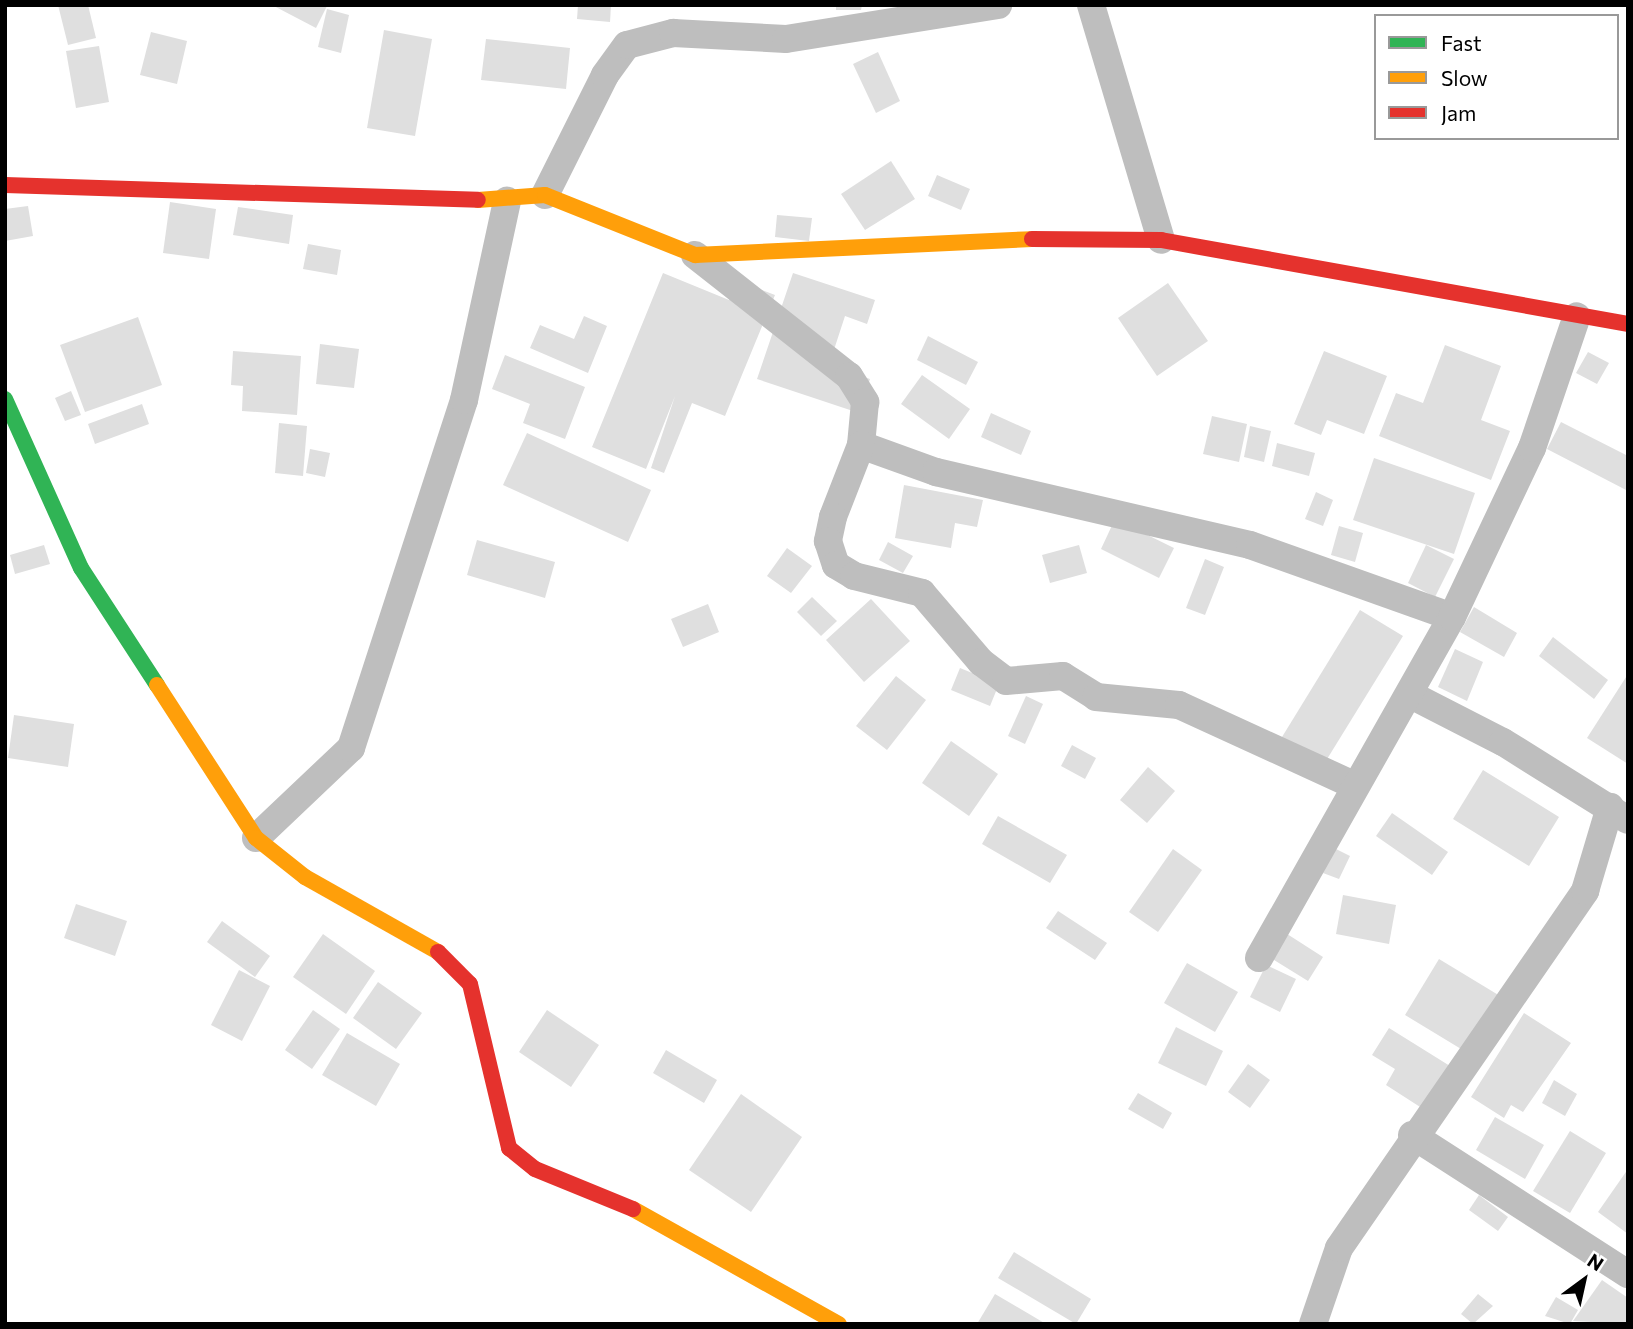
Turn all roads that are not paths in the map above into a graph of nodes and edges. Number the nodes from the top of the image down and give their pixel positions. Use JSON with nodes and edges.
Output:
{"nodes":[{"id":1,"x":998,"y":5,"type":"edge"},
{"id":2,"x":1091,"y":5,"type":"edge"},
{"id":3,"x":5,"y":184,"type":"edge"},
{"id":4,"x":545,"y":195,"type":"junction"},
{"id":5,"x":507,"y":201,"type":"junction"},
{"id":6,"x":1161,"y":240,"type":"junction"},
{"id":7,"x":695,"y":255,"type":"junction"},
{"id":8,"x":1577,"y":316,"type":"junction"},
{"id":9,"x":1628,"y":324,"type":"edge"},
{"id":10,"x":5,"y":399,"type":"edge"},
{"id":11,"x":861,"y":445,"type":"junction"},
{"id":12,"x":1452,"y":617,"type":"junction"},
{"id":13,"x":1411,"y":695,"type":"junction"},
{"id":14,"x":1354,"y":785,"type":"junction"},
{"id":15,"x":1619,"y":813,"type":"edge"},
{"id":16,"x":256,"y":838,"type":"junction"},
{"id":17,"x":1259,"y":958,"type":"dead end"},
{"id":18,"x":1412,"y":1135,"type":"junction"},
{"id":19,"x":1628,"y":1275,"type":"edge"},
{"id":20,"x":839,"y":1324,"type":"edge"},
{"id":21,"x":1313,"y":1324,"type":"edge"}],
"edges":[{"from":1,"to":4,"type":"street"},
{"from":2,"to":6,"type":"street"},
{"from":3,"to":5,"type":"street"},
{"from":4,"to":5,"type":"street"},
{"from":4,"to":7,"type":"street"},
{"from":5,"to":16,"type":"street"},
{"from":6,"to":7,"type":"street"},
{"from":6,"to":8,"type":"street"},
{"from":7,"to":11,"type":"street"},
{"from":8,"to":9,"type":"street"},
{"from":8,"to":12,"type":"street"},
{"from":10,"to":16,"type":"street"},
{"from":11,"to":12,"type":"street"},
{"from":11,"to":14,"type":"street"},
{"from":12,"to":13,"type":"street"},
{"from":13,"to":14,"type":"street"},
{"from":13,"to":15,"type":"street"},
{"from":14,"to":17,"type":"street"},
{"from":15,"to":18,"type":"street"},
{"from":16,"to":20,"type":"street"},
{"from":18,"to":19,"type":"street"},
{"from":18,"to":21,"type":"street"}]}
